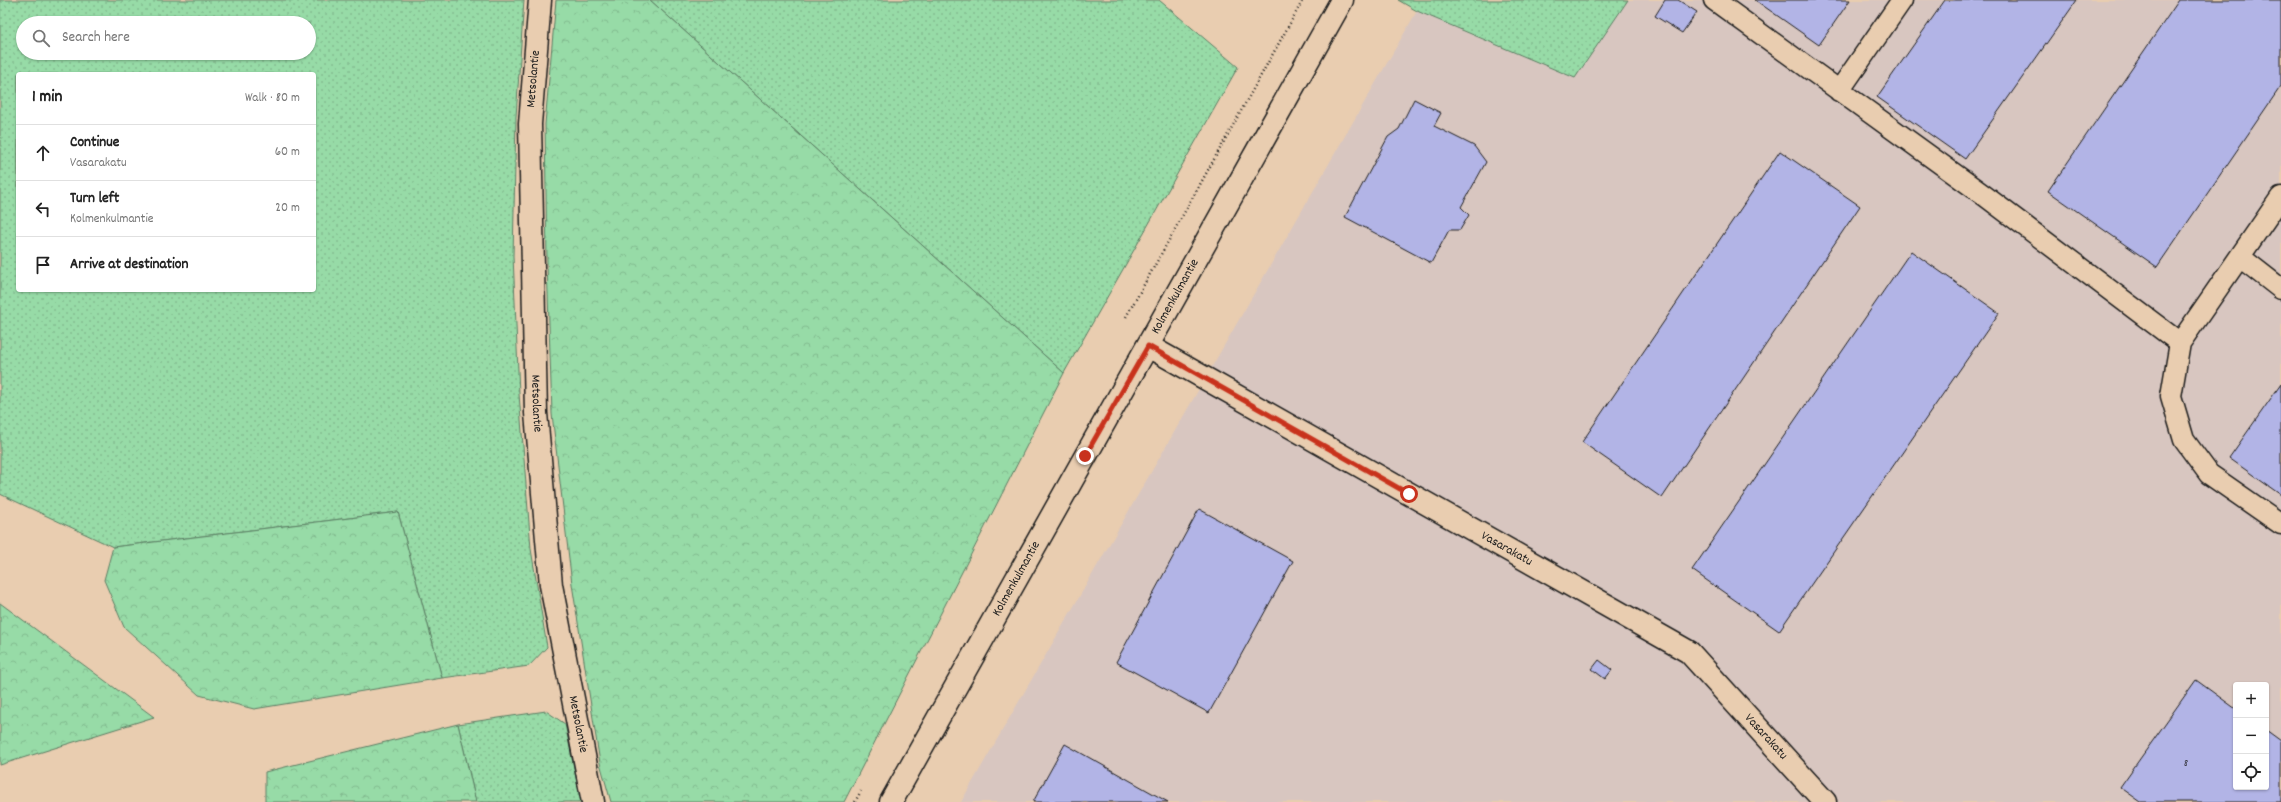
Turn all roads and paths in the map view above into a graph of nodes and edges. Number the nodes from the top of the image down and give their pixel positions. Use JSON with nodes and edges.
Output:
{"nodes":[{"id":1,"x":540,"y":0,"type":"edge"},
{"id":2,"x":1342,"y":0,"type":"edge"},
{"id":3,"x":1714,"y":0,"type":"edge"},
{"id":4,"x":1902,"y":0,"type":"edge"},
{"id":5,"x":1839,"y":91,"type":"junction"},
{"id":6,"x":2281,"y":197,"type":"edge"},
{"id":7,"x":2240,"y":257,"type":"junction"},
{"id":8,"x":2281,"y":289,"type":"edge"},
{"id":9,"x":2180,"y":343,"type":"junction"},
{"id":10,"x":1148,"y":346,"type":"junction"},
{"id":11,"x":2281,"y":524,"type":"edge"},
{"id":12,"x":593,"y":802,"type":"edge"},
{"id":13,"x":891,"y":802,"type":"edge"},
{"id":14,"x":1825,"y":802,"type":"edge"}],
"edges":[{"from":1,"to":12,"type":"street","name":"Metsolantie"},
{"from":2,"to":10,"type":"street","name":"Kolmenkulmantie"},
{"from":3,"to":5,"type":"lane"},
{"from":4,"to":5,"type":"lane"},
{"from":5,"to":9,"type":"lane"},
{"from":6,"to":7,"type":"lane"},
{"from":7,"to":8,"type":"lane"},
{"from":7,"to":9,"type":"lane"},
{"from":9,"to":11,"type":"lane"},
{"from":10,"to":13,"type":"street","name":"Kolmenkulmantie"},
{"from":10,"to":14,"type":"street","name":"Vasarakatu"}]}
